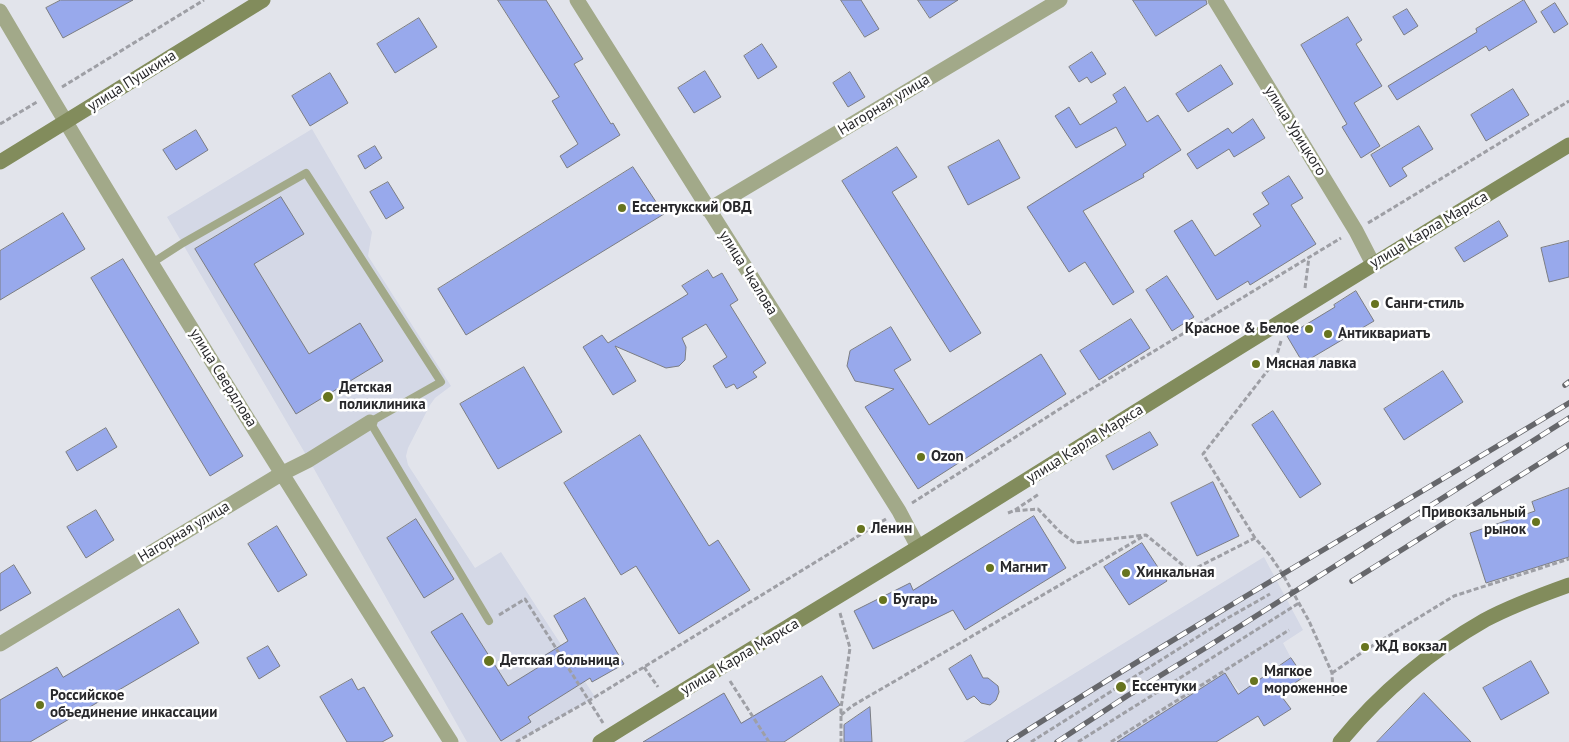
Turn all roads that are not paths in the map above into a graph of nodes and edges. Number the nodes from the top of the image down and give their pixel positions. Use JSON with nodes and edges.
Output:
{"nodes":[{"id":1,"x":264,"y":0,"type":"edge"},
{"id":2,"x":577,"y":0,"type":"edge"},
{"id":3,"x":1060,"y":0,"type":"edge"},
{"id":4,"x":1215,"y":0,"type":"edge"},
{"id":5,"x":0,"y":11,"type":"edge"},
{"id":6,"x":65,"y":122,"type":"junction"},
{"id":7,"x":1569,"y":144,"type":"edge"},
{"id":8,"x":0,"y":162,"type":"edge"},
{"id":9,"x":708,"y":210,"type":"junction"},
{"id":10,"x":152,"y":263,"type":"junction"},
{"id":11,"x":1372,"y":264,"type":"junction"},
{"id":12,"x":370,"y":422,"type":"junction"},
{"id":13,"x":281,"y":474,"type":"junction"},
{"id":14,"x":918,"y":547,"type":"junction"},
{"id":15,"x":1569,"y":585,"type":"edge"},
{"id":16,"x":490,"y":621,"type":"road end"},
{"id":17,"x":0,"y":644,"type":"edge"},
{"id":18,"x":605,"y":739,"type":"edge"},
{"id":19,"x":451,"y":742,"type":"edge"},
{"id":20,"x":1340,"y":742,"type":"edge"}],
"edges":[{"from":1,"to":6,"type":"street","name":"улица Пушкина"},
{"from":2,"to":9,"type":"street","name":"улица Чкалова"},
{"from":3,"to":9,"type":"street","name":"Нагорная улица"},
{"from":4,"to":11,"type":"street","name":"улица Урицкого"},
{"from":5,"to":6,"type":"street","name":"улица Свердлова"},
{"from":6,"to":8,"type":"street","name":"улица Пушкина"},
{"from":6,"to":10,"type":"street","name":"улица Свердлова"},
{"from":7,"to":11,"type":"street","name":"улица Карла Маркса"},
{"from":9,"to":14,"type":"street","name":"улица Чкалова"},
{"from":10,"to":12,"type":"lane"},
{"from":10,"to":13,"type":"street","name":"улица Свердлова"},
{"from":11,"to":14,"type":"street","name":"улица Карла Маркса"},
{"from":12,"to":13,"type":"street","name":"Нагорная улица"},
{"from":12,"to":16,"type":"lane"},
{"from":13,"to":17,"type":"street","name":"Нагорная улица"},
{"from":13,"to":19,"type":"street","name":"улица Свердлова"},
{"from":14,"to":18,"type":"street","name":"улица Карла Маркса"},
{"from":15,"to":20,"type":"street"}]}
